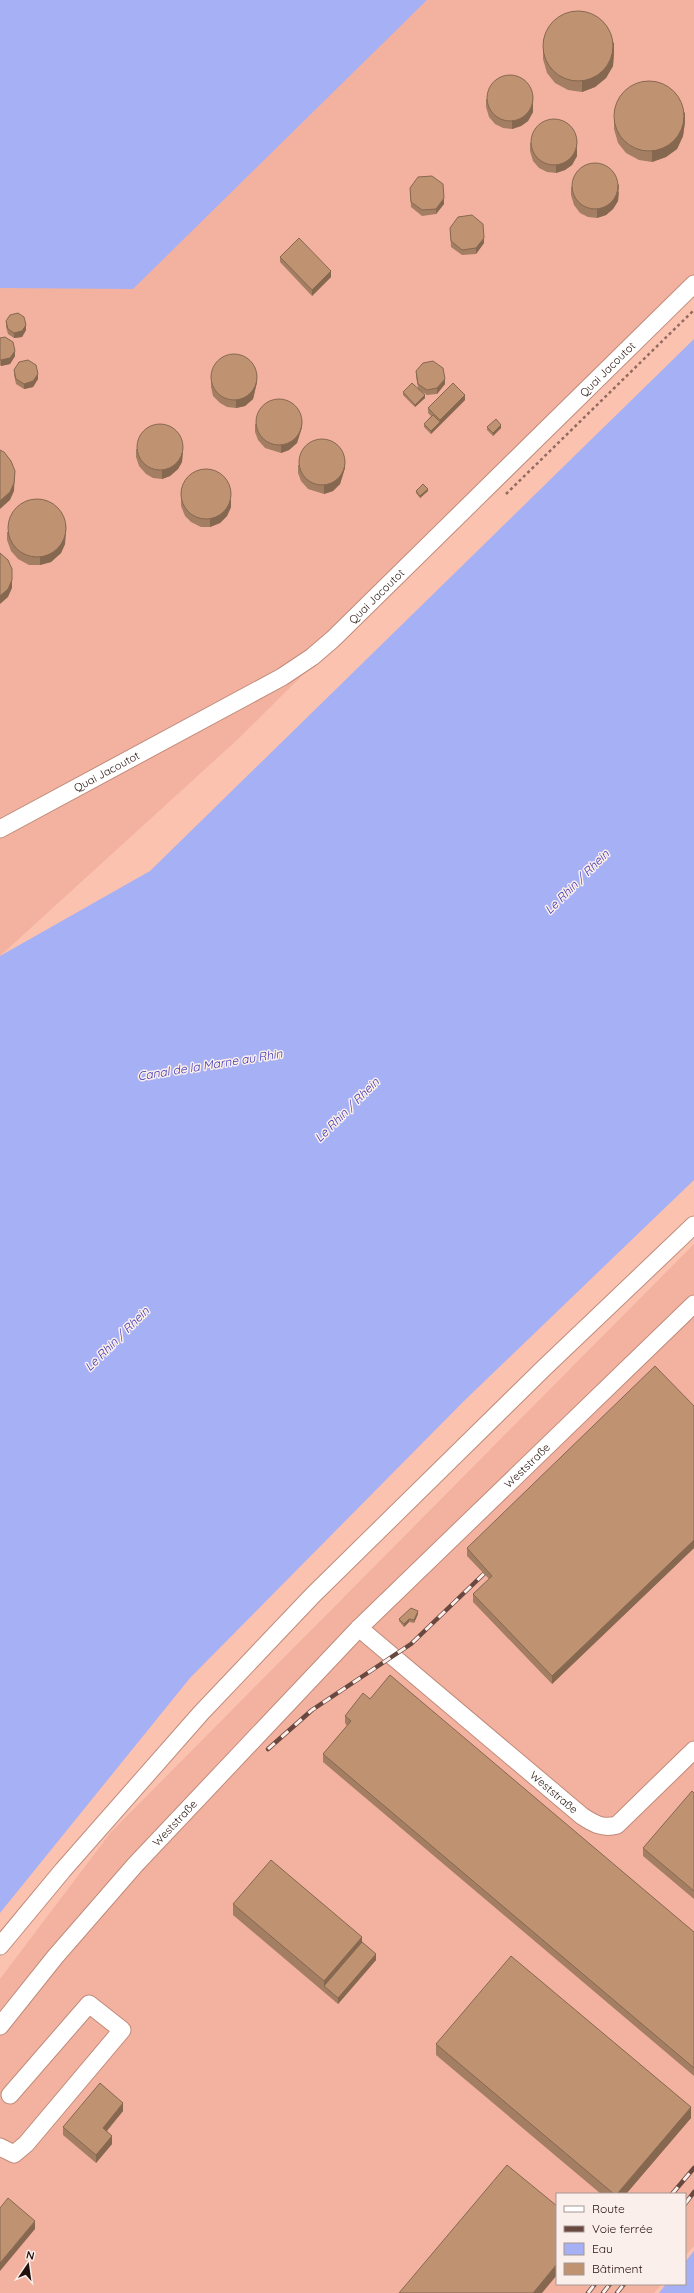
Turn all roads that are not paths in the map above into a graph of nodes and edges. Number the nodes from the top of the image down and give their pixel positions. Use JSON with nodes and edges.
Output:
{"nodes":[{"id":1,"x":694,"y":284,"type":"edge"},
{"id":2,"x":0,"y":829,"type":"edge"},
{"id":3,"x":694,"y":1225,"type":"edge"},
{"id":4,"x":694,"y":1304,"type":"edge"},
{"id":5,"x":359,"y":1628,"type":"junction"},
{"id":6,"x":694,"y":1750,"type":"edge"},
{"id":7,"x":0,"y":1946,"type":"edge"},
{"id":8,"x":0,"y":2026,"type":"edge"},
{"id":9,"x":10,"y":2095,"type":"dead end"},
{"id":10,"x":0,"y":2147,"type":"edge"}],
"edges":[{"from":1,"to":2,"type":"street","name":"Quai Jacoutot"},
{"from":3,"to":7,"type":"street"},
{"from":4,"to":5,"type":"street","name":"Weststraße"},
{"from":5,"to":6,"type":"street","name":"Weststraße"},
{"from":5,"to":8,"type":"street","name":"Weststraße"},
{"from":9,"to":10,"type":"street"}]}
